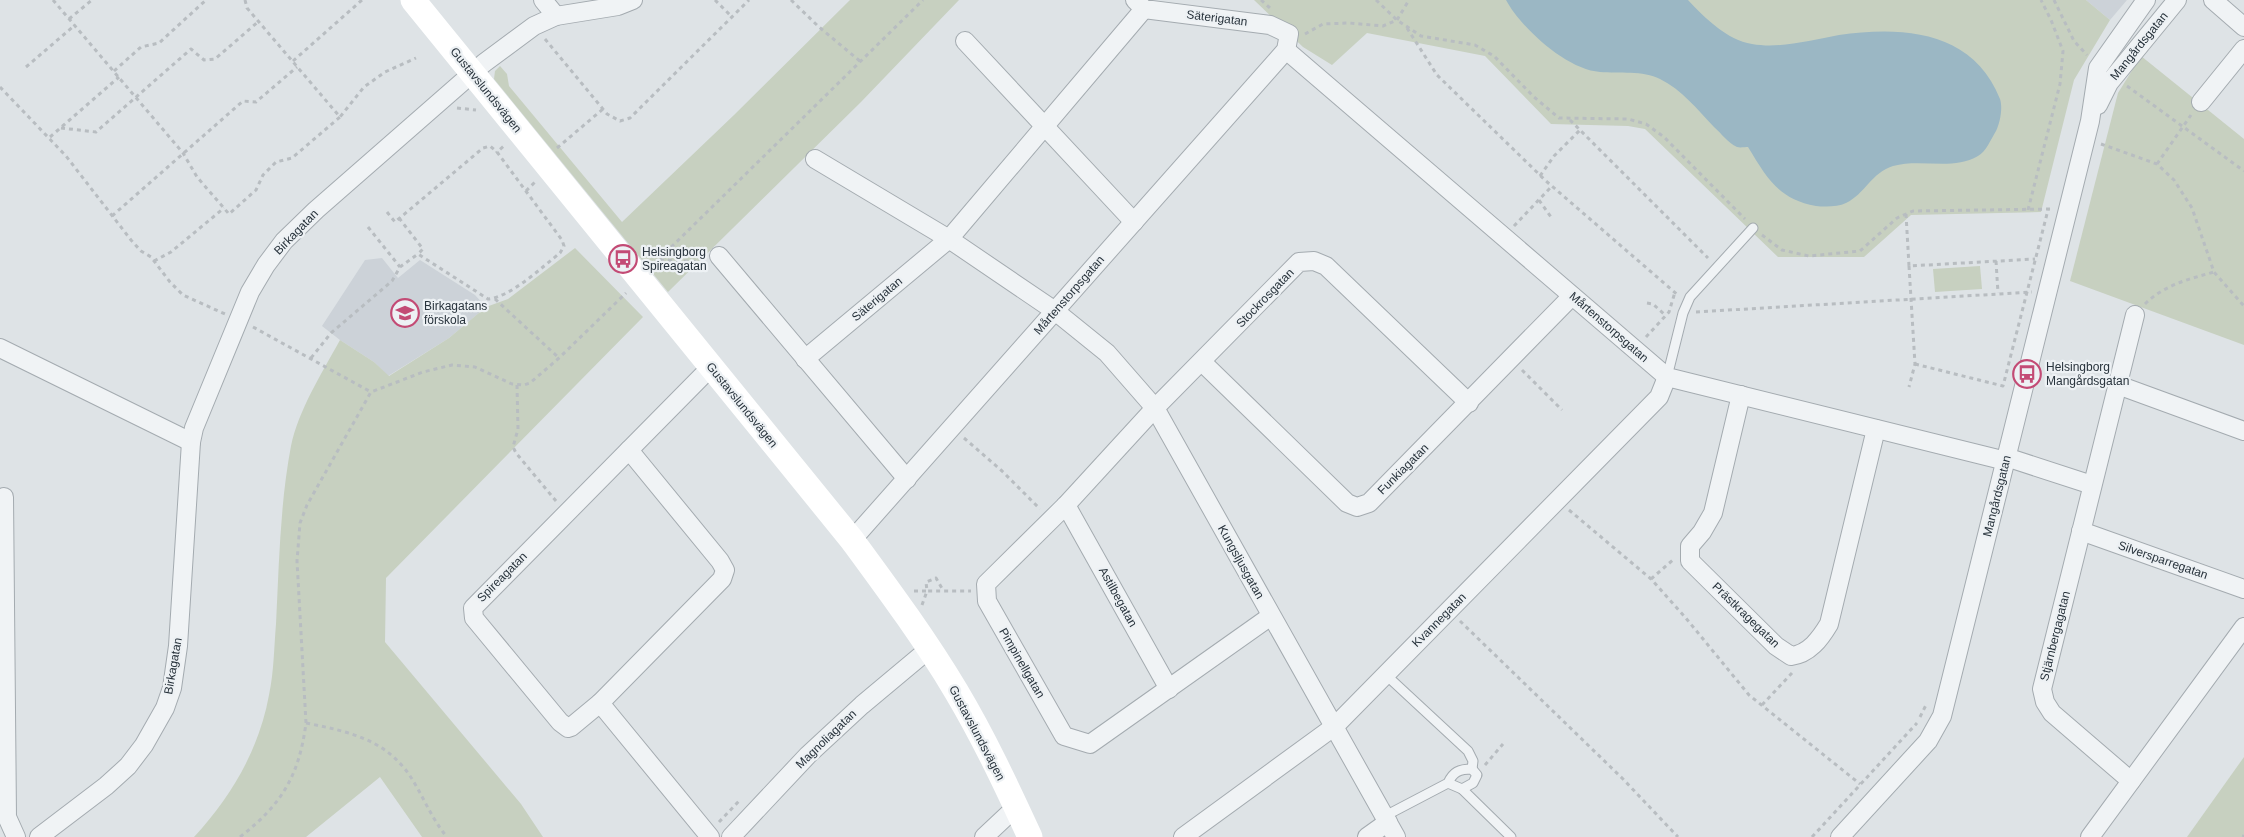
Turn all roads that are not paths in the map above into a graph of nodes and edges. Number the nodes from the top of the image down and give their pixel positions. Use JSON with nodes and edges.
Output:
{"nodes":[{"id":1,"x":413,"y":0,"type":"edge"},
{"id":2,"x":543,"y":0,"type":"edge"},
{"id":3,"x":633,"y":0,"type":"edge"},
{"id":4,"x":2146,"y":0,"type":"edge"},
{"id":5,"x":2177,"y":0,"type":"edge"},
{"id":6,"x":2212,"y":0,"type":"edge"},
{"id":7,"x":1140,"y":4,"type":"edge"},
{"id":8,"x":556,"y":16,"type":"junction"},
{"id":9,"x":2244,"y":27,"type":"edge"},
{"id":10,"x":965,"y":41,"type":"dead end"},
{"id":11,"x":1288,"y":42,"type":"junction"},
{"id":12,"x":2244,"y":50,"type":"edge"},
{"id":13,"x":472,"y":73,"type":"junction"},
{"id":14,"x":2200,"y":102,"type":"road end"},
{"id":15,"x":2090,"y":121,"type":"junction"},
{"id":16,"x":1044,"y":126,"type":"junction"},
{"id":17,"x":815,"y":159,"type":"dead end"},
{"id":18,"x":1134,"y":222,"type":"junction"},
{"id":19,"x":1753,"y":228,"type":"road end"},
{"id":20,"x":949,"y":239,"type":"junction"},
{"id":21,"x":722,"y":259,"type":"road end"},
{"id":22,"x":1572,"y":296,"type":"junction"},
{"id":23,"x":1055,"y":311,"type":"junction"},
{"id":24,"x":2135,"y":315,"type":"road end"},
{"id":25,"x":0,"y":348,"type":"edge"},
{"id":26,"x":806,"y":359,"type":"junction"},
{"id":27,"x":1202,"y":362,"type":"junction"},
{"id":28,"x":711,"y":367,"type":"junction"},
{"id":29,"x":1667,"y":377,"type":"junction"},
{"id":30,"x":2118,"y":385,"type":"junction"},
{"id":31,"x":1741,"y":395,"type":"junction"},
{"id":32,"x":1469,"y":403,"type":"junction"},
{"id":33,"x":1155,"y":408,"type":"junction"},
{"id":34,"x":1876,"y":429,"type":"junction"},
{"id":35,"x":2244,"y":432,"type":"edge"},
{"id":36,"x":192,"y":442,"type":"junction"},
{"id":37,"x":629,"y":450,"type":"junction"},
{"id":38,"x":2006,"y":459,"type":"junction"},
{"id":39,"x":907,"y":479,"type":"junction"},
{"id":40,"x":2092,"y":485,"type":"junction"},
{"id":41,"x":4,"y":496,"type":"dead end"},
{"id":42,"x":1066,"y":504,"type":"junction"},
{"id":43,"x":2081,"y":531,"type":"junction"},
{"id":44,"x":852,"y":540,"type":"junction"},
{"id":45,"x":2244,"y":589,"type":"edge"},
{"id":46,"x":1271,"y":616,"type":"junction"},
{"id":47,"x":2244,"y":627,"type":"edge"},
{"id":48,"x":929,"y":649,"type":"junction"},
{"id":49,"x":1385,"y":674,"type":"junction"},
{"id":50,"x":1169,"y":688,"type":"junction"},
{"id":51,"x":600,"y":703,"type":"junction"},
{"id":52,"x":1335,"y":726,"type":"junction"},
{"id":53,"x":1474,"y":772,"type":"junction"},
{"id":54,"x":2131,"y":781,"type":"junction"},
{"id":55,"x":1448,"y":783,"type":"junction"},
{"id":56,"x":1462,"y":789,"type":"junction"},
{"id":57,"x":1016,"y":807,"type":"junction"},
{"id":58,"x":1386,"y":819,"type":"junction"},
{"id":59,"x":16,"y":837,"type":"edge"},
{"id":60,"x":39,"y":837,"type":"edge"},
{"id":61,"x":710,"y":837,"type":"edge"},
{"id":62,"x":731,"y":837,"type":"edge"},
{"id":63,"x":984,"y":837,"type":"edge"},
{"id":64,"x":1030,"y":837,"type":"edge"},
{"id":65,"x":1183,"y":837,"type":"edge"},
{"id":66,"x":1367,"y":837,"type":"edge"},
{"id":67,"x":1396,"y":837,"type":"edge"},
{"id":68,"x":1511,"y":837,"type":"edge"},
{"id":69,"x":1840,"y":837,"type":"edge"},
{"id":70,"x":2090,"y":837,"type":"edge"}],
"edges":[{"from":1,"to":13,"type":"street","name":"Gustavslundsvägen"},
{"from":2,"to":8,"type":"street"},
{"from":3,"to":8,"type":"street","name":"Birkagatan"},
{"from":4,"to":15,"type":"street","name":"Mangårdsgatan"},
{"from":5,"to":15,"type":"street","name":"Mangårdsgatan"},
{"from":6,"to":9,"type":"street"},
{"from":7,"to":11,"type":"street","name":"Säterigatan"},
{"from":7,"to":16,"type":"street","name":"Säterigatan"},
{"from":8,"to":13,"type":"street","name":"Birkagatan"},
{"from":10,"to":16,"type":"street"},
{"from":11,"to":18,"type":"street","name":"Mårtenstorpsgatan"},
{"from":11,"to":22,"type":"street","name":"Mårtenstorpsgatan"},
{"from":12,"to":14,"type":"street"},
{"from":13,"to":28,"type":"street","name":"Gustavslundsvägen"},
{"from":13,"to":36,"type":"street","name":"Birkagatan"},
{"from":15,"to":38,"type":"street","name":"Mangårdsgatan"},
{"from":16,"to":18,"type":"street"},
{"from":16,"to":20,"type":"street","name":"Säterigatan"},
{"from":17,"to":20,"type":"street"},
{"from":18,"to":23,"type":"street","name":"Mårtenstorpsgatan"},
{"from":19,"to":29,"type":"lane"},
{"from":20,"to":23,"type":"street"},
{"from":20,"to":26,"type":"street","name":"Säterigatan"},
{"from":21,"to":26,"type":"street"},
{"from":22,"to":29,"type":"street","name":"Mårtenstorpsgatan"},
{"from":22,"to":32,"type":"street","name":"Funkiagatan"},
{"from":23,"to":33,"type":"street","name":"Kungsljusgatan"},
{"from":23,"to":39,"type":"street","name":"Mårtenstorpsgatan"},
{"from":24,"to":30,"type":"street","name":"Stjärnbergagatan"},
{"from":25,"to":36,"type":"street"},
{"from":26,"to":39,"type":"street"},
{"from":27,"to":32,"type":"street","name":"Stockrosgatan"},
{"from":27,"to":32,"type":"street","name":"Funkiagatan"},
{"from":27,"to":33,"type":"street","name":"Stockrosgatan"},
{"from":28,"to":37,"type":"street","name":"Spireagatan"},
{"from":28,"to":44,"type":"street","name":"Gustavslundsvägen"},
{"from":29,"to":31,"type":"street","name":"Mårtenstorpsgatan"},
{"from":29,"to":49,"type":"street","name":"Kvannegatan"},
{"from":30,"to":35,"type":"street"},
{"from":30,"to":40,"type":"street","name":"Stjärnbergagatan"},
{"from":31,"to":34,"type":"street","name":"Mårtenstorpsgatan"},
{"from":31,"to":34,"type":"street","name":"Prästkragegatan"},
{"from":33,"to":42,"type":"street"},
{"from":33,"to":46,"type":"street","name":"Kungsljusgatan"},
{"from":34,"to":38,"type":"street","name":"Mårtenstorpsgatan"},
{"from":36,"to":60,"type":"street","name":"Birkagatan"},
{"from":37,"to":51,"type":"street","name":"Spireagatan"},
{"from":37,"to":51,"type":"street","name":"Spireagatan"},
{"from":38,"to":40,"type":"street"},
{"from":38,"to":69,"type":"street","name":"Mangårdsgatan"},
{"from":39,"to":44,"type":"street","name":"Mårtenstorpsgatan"},
{"from":40,"to":43,"type":"street","name":"Stjärnbergagatan"},
{"from":41,"to":59,"type":"street"},
{"from":42,"to":50,"type":"street","name":"Astilbegatan"},
{"from":42,"to":50,"type":"street","name":"Pimpinellgatan"},
{"from":43,"to":45,"type":"street","name":"Silversparregatan"},
{"from":43,"to":54,"type":"street","name":"Stjärnbergagatan"},
{"from":44,"to":48,"type":"street","name":"Gustavslundsvägen"},
{"from":46,"to":50,"type":"street","name":"Pimpinellgatan"},
{"from":46,"to":52,"type":"street","name":"Kungsljusgatan"},
{"from":47,"to":54,"type":"street"},
{"from":48,"to":57,"type":"street","name":"Gustavslundsvägen"},
{"from":48,"to":62,"type":"street","name":"Magnoliagatan"},
{"from":49,"to":52,"type":"street","name":"Kvannegatan"},
{"from":49,"to":53,"type":"lane"},
{"from":51,"to":61,"type":"street"},
{"from":52,"to":58,"type":"street","name":"Kungsljusgatan"},
{"from":52,"to":65,"type":"street","name":"Kvannegatan"},
{"from":53,"to":55,"type":"lane"},
{"from":53,"to":56,"type":"lane"},
{"from":54,"to":70,"type":"street"},
{"from":55,"to":56,"type":"lane"},
{"from":55,"to":58,"type":"lane"},
{"from":56,"to":68,"type":"lane"},
{"from":57,"to":63,"type":"street"},
{"from":57,"to":64,"type":"street","name":"Gustavslundsvägen"},
{"from":58,"to":66,"type":"street"},
{"from":58,"to":67,"type":"street","name":"Kungsljusgatan"}]}
